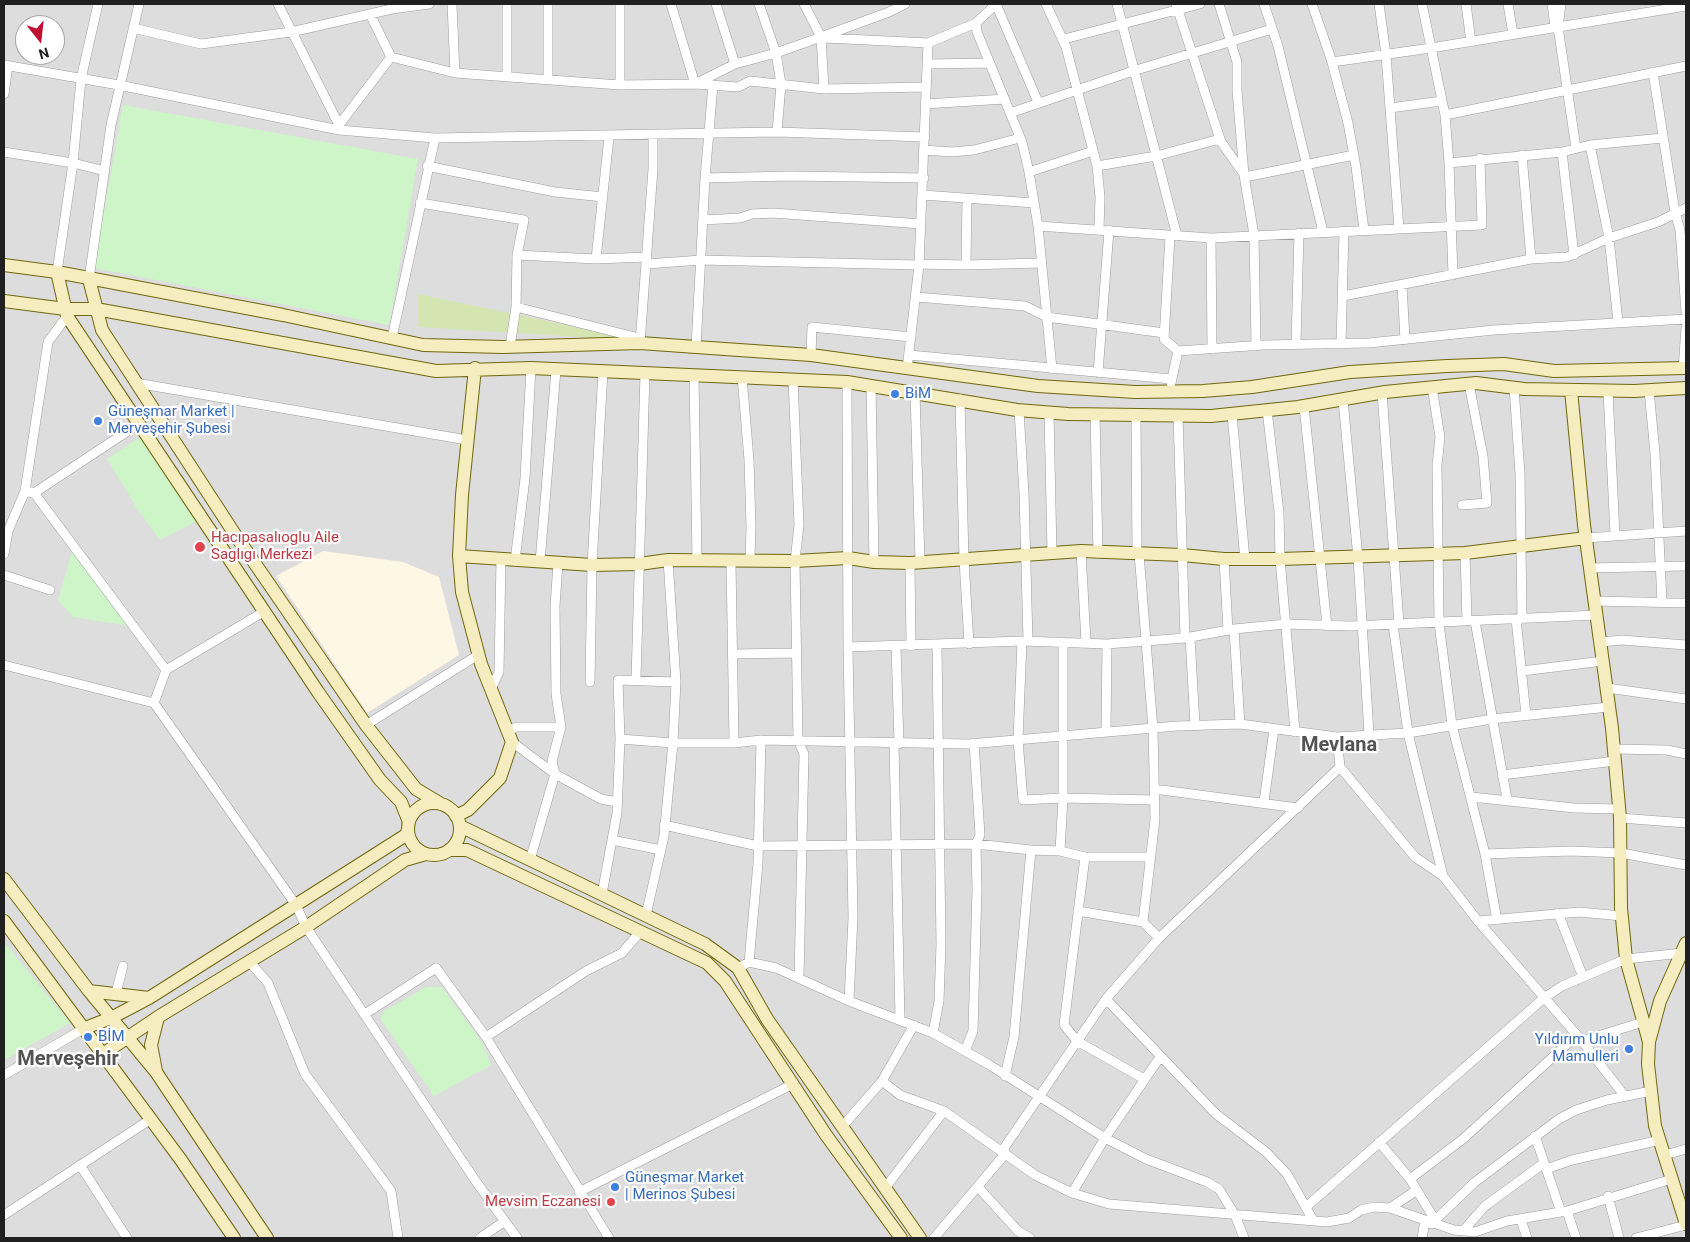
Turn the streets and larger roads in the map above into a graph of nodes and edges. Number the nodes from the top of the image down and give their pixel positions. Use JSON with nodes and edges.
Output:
{"nodes":[{"id":1,"x":98,"y":4,"type":"edge"},
{"id":2,"x":139,"y":4,"type":"edge"},
{"id":3,"x":278,"y":4,"type":"edge"},
{"id":4,"x":429,"y":4,"type":"edge"},
{"id":5,"x":452,"y":4,"type":"edge"},
{"id":6,"x":507,"y":4,"type":"edge"},
{"id":7,"x":548,"y":4,"type":"edge"},
{"id":8,"x":620,"y":4,"type":"edge"},
{"id":9,"x":671,"y":4,"type":"edge"},
{"id":10,"x":716,"y":4,"type":"edge"},
{"id":11,"x":759,"y":4,"type":"edge"},
{"id":12,"x":804,"y":4,"type":"edge"},
{"id":13,"x":905,"y":4,"type":"edge"},
{"id":14,"x":1046,"y":4,"type":"edge"},
{"id":15,"x":1117,"y":4,"type":"edge"},
{"id":16,"x":1200,"y":4,"type":"edge"},
{"id":17,"x":1219,"y":4,"type":"edge"},
{"id":18,"x":1264,"y":4,"type":"edge"},
{"id":19,"x":1312,"y":4,"type":"edge"},
{"id":20,"x":1380,"y":4,"type":"edge"},
{"id":21,"x":1422,"y":4,"type":"edge"},
{"id":22,"x":1466,"y":4,"type":"edge"},
{"id":23,"x":1508,"y":4,"type":"edge"},
{"id":24,"x":1552,"y":4,"type":"edge"},
{"id":25,"x":1561,"y":4,"type":"edge"},
{"id":26,"x":992,"y":5,"type":"edge"},
{"id":27,"x":1686,"y":6,"type":"edge"},
{"id":28,"x":1176,"y":7,"type":"edge"},
{"id":29,"x":888,"y":8,"type":"edge"},
{"id":30,"x":370,"y":14,"type":"junction"},
{"id":31,"x":976,"y":23,"type":"junction"},
{"id":32,"x":1122,"y":24,"type":"junction"},
{"id":33,"x":1557,"y":27,"type":"junction"},
{"id":34,"x":133,"y":28,"type":"junction"},
{"id":35,"x":1272,"y":29,"type":"junction"},
{"id":36,"x":291,"y":32,"type":"junction"},
{"id":37,"x":1513,"y":34,"type":"junction"},
{"id":38,"x":820,"y":38,"type":"junction"},
{"id":39,"x":1064,"y":39,"type":"junction"},
{"id":40,"x":1230,"y":42,"type":"junction"},
{"id":41,"x":1471,"y":42,"type":"junction"},
{"id":42,"x":928,"y":43,"type":"junction"},
{"id":43,"x":1431,"y":48,"type":"junction"},
{"id":44,"x":776,"y":53,"type":"junction"},
{"id":45,"x":1191,"y":55,"type":"junction"},
{"id":46,"x":1386,"y":55,"type":"junction"},
{"id":47,"x":392,"y":57,"type":"junction"},
{"id":48,"x":1332,"y":62,"type":"junction"},
{"id":49,"x":990,"y":63,"type":"junction"},
{"id":50,"x":736,"y":64,"type":"junction"},
{"id":51,"x":927,"y":64,"type":"junction"},
{"id":52,"x":6,"y":65,"type":"edge"},
{"id":53,"x":1686,"y":66,"type":"edge"},
{"id":54,"x":1133,"y":71,"type":"junction"},
{"id":55,"x":1654,"y":72,"type":"junction"},
{"id":56,"x":455,"y":73,"type":"junction"},
{"id":57,"x":507,"y":76,"type":"junction"},
{"id":58,"x":81,"y":79,"type":"junction"},
{"id":59,"x":548,"y":79,"type":"junction"},
{"id":60,"x":695,"y":84,"type":"junction"},
{"id":61,"x":781,"y":84,"type":"junction"},
{"id":62,"x":119,"y":85,"type":"junction"},
{"id":63,"x":713,"y":85,"type":"junction"},
{"id":64,"x":620,"y":86,"type":"junction"},
{"id":65,"x":926,"y":87,"type":"junction"},
{"id":66,"x":824,"y":89,"type":"junction"},
{"id":67,"x":1078,"y":89,"type":"junction"},
{"id":68,"x":1567,"y":91,"type":"junction"},
{"id":69,"x":4,"y":92,"type":"edge"},
{"id":70,"x":1004,"y":99,"type":"junction"},
{"id":71,"x":1442,"y":101,"type":"junction"},
{"id":72,"x":1038,"y":102,"type":"junction"},
{"id":73,"x":926,"y":104,"type":"junction"},
{"id":74,"x":1390,"y":108,"type":"junction"},
{"id":75,"x":1010,"y":113,"type":"junction"},
{"id":76,"x":1445,"y":115,"type":"junction"},
{"id":77,"x":339,"y":127,"type":"junction"},
{"id":78,"x":777,"y":132,"type":"junction"},
{"id":79,"x":709,"y":134,"type":"junction"},
{"id":80,"x":653,"y":135,"type":"junction"},
{"id":81,"x":609,"y":137,"type":"junction"},
{"id":82,"x":925,"y":137,"type":"junction"},
{"id":83,"x":434,"y":138,"type":"junction"},
{"id":84,"x":1020,"y":138,"type":"junction"},
{"id":85,"x":1663,"y":138,"type":"junction"},
{"id":86,"x":1220,"y":139,"type":"junction"},
{"id":87,"x":1590,"y":145,"type":"junction"},
{"id":88,"x":1576,"y":148,"type":"junction"},
{"id":89,"x":924,"y":150,"type":"junction"},
{"id":90,"x":1093,"y":151,"type":"junction"},
{"id":91,"x":4,"y":152,"type":"edge"},
{"id":92,"x":1562,"y":152,"type":"junction"},
{"id":93,"x":1354,"y":155,"type":"junction"},
{"id":94,"x":1522,"y":155,"type":"junction"},
{"id":95,"x":1156,"y":156,"type":"junction"},
{"id":96,"x":1480,"y":158,"type":"junction"},
{"id":97,"x":1449,"y":162,"type":"junction"},
{"id":98,"x":73,"y":163,"type":"junction"},
{"id":99,"x":1307,"y":164,"type":"junction"},
{"id":100,"x":428,"y":166,"type":"junction"},
{"id":101,"x":1097,"y":166,"type":"junction"},
{"id":102,"x":105,"y":171,"type":"junction"},
{"id":103,"x":1028,"y":172,"type":"junction"},
{"id":104,"x":1245,"y":176,"type":"junction"},
{"id":105,"x":705,"y":178,"type":"junction"},
{"id":106,"x":924,"y":178,"type":"junction"},
{"id":107,"x":924,"y":195,"type":"junction"},
{"id":108,"x":603,"y":197,"type":"junction"},
{"id":109,"x":967,"y":199,"type":"junction"},
{"id":110,"x":420,"y":203,"type":"junction"},
{"id":111,"x":1034,"y":203,"type":"junction"},
{"id":112,"x":1686,"y":208,"type":"edge"},
{"id":113,"x":1675,"y":212,"type":"junction"},
{"id":114,"x":703,"y":220,"type":"junction"},
{"id":115,"x":922,"y":224,"type":"junction"},
{"id":116,"x":1038,"y":226,"type":"junction"},
{"id":117,"x":1451,"y":226,"type":"junction"},
{"id":118,"x":1399,"y":229,"type":"junction"},
{"id":119,"x":1104,"y":230,"type":"junction"},
{"id":120,"x":1364,"y":230,"type":"junction"},
{"id":121,"x":1344,"y":231,"type":"junction"},
{"id":122,"x":1323,"y":232,"type":"junction"},
{"id":123,"x":1299,"y":233,"type":"junction"},
{"id":124,"x":1254,"y":235,"type":"junction"},
{"id":125,"x":1173,"y":236,"type":"junction"},
{"id":126,"x":1211,"y":238,"type":"junction"},
{"id":127,"x":1610,"y":238,"type":"junction"},
{"id":128,"x":517,"y":255,"type":"junction"},
{"id":129,"x":1574,"y":255,"type":"junction"},
{"id":130,"x":596,"y":259,"type":"junction"},
{"id":131,"x":1531,"y":259,"type":"junction"},
{"id":132,"x":702,"y":260,"type":"junction"},
{"id":133,"x":647,"y":261,"type":"junction"},
{"id":134,"x":1041,"y":262,"type":"junction"},
{"id":135,"x":919,"y":264,"type":"junction"},
{"id":136,"x":4,"y":265,"type":"edge"},
{"id":137,"x":966,"y":265,"type":"junction"},
{"id":138,"x":57,"y":272,"type":"junction"},
{"id":139,"x":1453,"y":275,"type":"junction"},
{"id":140,"x":89,"y":279,"type":"junction"},
{"id":141,"x":1402,"y":286,"type":"junction"},
{"id":142,"x":1343,"y":296,"type":"junction"},
{"id":143,"x":916,"y":297,"type":"junction"},
{"id":144,"x":4,"y":301,"type":"edge"},
{"id":145,"x":516,"y":307,"type":"junction"},
{"id":146,"x":96,"y":309,"type":"junction"},
{"id":147,"x":1686,"y":312,"type":"edge"},
{"id":148,"x":66,"y":313,"type":"junction"},
{"id":149,"x":1047,"y":317,"type":"junction"},
{"id":150,"x":1686,"y":319,"type":"edge"},
{"id":151,"x":1618,"y":322,"type":"junction"},
{"id":152,"x":1102,"y":326,"type":"junction"},
{"id":153,"x":1686,"y":327,"type":"edge"},
{"id":154,"x":1164,"y":333,"type":"junction"},
{"id":155,"x":911,"y":337,"type":"junction"},
{"id":156,"x":392,"y":338,"type":"junction"},
{"id":157,"x":1404,"y":340,"type":"junction"},
{"id":158,"x":639,"y":343,"type":"junction"},
{"id":159,"x":1296,"y":344,"type":"junction"},
{"id":160,"x":1341,"y":344,"type":"junction"},
{"id":161,"x":510,"y":346,"type":"junction"},
{"id":162,"x":696,"y":346,"type":"junction"},
{"id":163,"x":1256,"y":346,"type":"junction"},
{"id":164,"x":1212,"y":349,"type":"junction"},
{"id":165,"x":1178,"y":351,"type":"junction"},
{"id":166,"x":810,"y":355,"type":"junction"},
{"id":167,"x":909,"y":355,"type":"junction"},
{"id":168,"x":475,"y":368,"type":"junction"},
{"id":169,"x":531,"y":368,"type":"junction"},
{"id":170,"x":1685,"y":368,"type":"edge"},
{"id":171,"x":907,"y":369,"type":"junction"},
{"id":172,"x":1052,"y":369,"type":"junction"},
{"id":173,"x":556,"y":370,"type":"junction"},
{"id":174,"x":603,"y":371,"type":"junction"},
{"id":175,"x":644,"y":373,"type":"junction"},
{"id":176,"x":1098,"y":373,"type":"junction"},
{"id":177,"x":694,"y":375,"type":"junction"},
{"id":178,"x":742,"y":377,"type":"junction"},
{"id":179,"x":794,"y":379,"type":"junction"},
{"id":180,"x":847,"y":382,"type":"junction"},
{"id":181,"x":136,"y":383,"type":"junction"},
{"id":182,"x":1469,"y":384,"type":"junction"},
{"id":183,"x":1170,"y":385,"type":"junction"},
{"id":184,"x":871,"y":386,"type":"junction"},
{"id":185,"x":1432,"y":387,"type":"junction"},
{"id":186,"x":1514,"y":388,"type":"junction"},
{"id":187,"x":1686,"y":388,"type":"edge"},
{"id":188,"x":1571,"y":390,"type":"junction"},
{"id":189,"x":1649,"y":390,"type":"junction"},
{"id":190,"x":1608,"y":391,"type":"junction"},
{"id":191,"x":915,"y":392,"type":"junction"},
{"id":192,"x":1382,"y":393,"type":"junction"},
{"id":193,"x":960,"y":399,"type":"junction"},
{"id":194,"x":1343,"y":400,"type":"junction"},
{"id":195,"x":1304,"y":406,"type":"junction"},
{"id":196,"x":1019,"y":410,"type":"junction"},
{"id":197,"x":1267,"y":410,"type":"junction"},
{"id":198,"x":1049,"y":412,"type":"junction"},
{"id":199,"x":1095,"y":414,"type":"junction"},
{"id":200,"x":1232,"y":414,"type":"junction"},
{"id":201,"x":1136,"y":416,"type":"junction"},
{"id":202,"x":1178,"y":416,"type":"junction"},
{"id":203,"x":140,"y":423,"type":"junction"},
{"id":204,"x":467,"y":440,"type":"junction"},
{"id":205,"x":29,"y":492,"type":"junction"},
{"id":206,"x":1462,"y":505,"type":"dead end"},
{"id":207,"x":6,"y":530,"type":"edge"},
{"id":208,"x":1686,"y":531,"type":"edge"},
{"id":209,"x":1658,"y":532,"type":"junction"},
{"id":210,"x":1615,"y":535,"type":"junction"},
{"id":211,"x":1586,"y":538,"type":"junction"},
{"id":212,"x":1522,"y":545,"type":"junction"},
{"id":213,"x":1081,"y":551,"type":"junction"},
{"id":214,"x":1052,"y":553,"type":"junction"},
{"id":215,"x":1098,"y":553,"type":"junction"},
{"id":216,"x":1138,"y":553,"type":"junction"},
{"id":217,"x":1465,"y":553,"type":"junction"},
{"id":218,"x":4,"y":554,"type":"edge"},
{"id":219,"x":1025,"y":554,"type":"junction"},
{"id":220,"x":1438,"y":554,"type":"junction"},
{"id":221,"x":1182,"y":555,"type":"junction"},
{"id":222,"x":459,"y":556,"type":"junction"},
{"id":223,"x":1395,"y":556,"type":"junction"},
{"id":224,"x":848,"y":558,"type":"junction"},
{"id":225,"x":1319,"y":558,"type":"junction"},
{"id":226,"x":1358,"y":558,"type":"junction"},
{"id":227,"x":1224,"y":559,"type":"junction"},
{"id":228,"x":1280,"y":559,"type":"junction"},
{"id":229,"x":501,"y":560,"type":"junction"},
{"id":230,"x":668,"y":560,"type":"junction"},
{"id":231,"x":697,"y":560,"type":"junction"},
{"id":232,"x":750,"y":560,"type":"junction"},
{"id":233,"x":964,"y":560,"type":"junction"},
{"id":234,"x":1245,"y":560,"type":"junction"},
{"id":235,"x":515,"y":561,"type":"junction"},
{"id":236,"x":795,"y":561,"type":"junction"},
{"id":237,"x":540,"y":562,"type":"junction"},
{"id":238,"x":731,"y":562,"type":"junction"},
{"id":239,"x":874,"y":562,"type":"junction"},
{"id":240,"x":558,"y":563,"type":"junction"},
{"id":241,"x":915,"y":563,"type":"junction"},
{"id":242,"x":592,"y":564,"type":"junction"},
{"id":243,"x":639,"y":564,"type":"junction"},
{"id":244,"x":1660,"y":565,"type":"junction"},
{"id":245,"x":1686,"y":566,"type":"edge"},
{"id":246,"x":1590,"y":568,"type":"junction"},
{"id":247,"x":4,"y":575,"type":"edge"},
{"id":248,"x":50,"y":590,"type":"dead end"},
{"id":249,"x":1594,"y":601,"type":"junction"},
{"id":250,"x":1662,"y":602,"type":"junction"},
{"id":251,"x":1686,"y":603,"type":"edge"},
{"id":252,"x":265,"y":611,"type":"junction"},
{"id":253,"x":1597,"y":615,"type":"junction"},
{"id":254,"x":1519,"y":619,"type":"junction"},
{"id":255,"x":1471,"y":621,"type":"junction"},
{"id":256,"x":1439,"y":623,"type":"junction"},
{"id":257,"x":1286,"y":624,"type":"junction"},
{"id":258,"x":1396,"y":624,"type":"junction"},
{"id":259,"x":1327,"y":626,"type":"junction"},
{"id":260,"x":1361,"y":626,"type":"junction"},
{"id":261,"x":1231,"y":629,"type":"junction"},
{"id":262,"x":1188,"y":638,"type":"junction"},
{"id":263,"x":1025,"y":641,"type":"junction"},
{"id":264,"x":1063,"y":642,"type":"junction"},
{"id":265,"x":1086,"y":642,"type":"junction"},
{"id":266,"x":1147,"y":642,"type":"junction"},
{"id":267,"x":1601,"y":642,"type":"junction"},
{"id":268,"x":969,"y":644,"type":"junction"},
{"id":269,"x":1107,"y":644,"type":"junction"},
{"id":270,"x":937,"y":645,"type":"junction"},
{"id":271,"x":1686,"y":645,"type":"edge"},
{"id":272,"x":896,"y":646,"type":"junction"},
{"id":273,"x":911,"y":646,"type":"junction"},
{"id":274,"x":848,"y":647,"type":"junction"},
{"id":275,"x":795,"y":653,"type":"junction"},
{"id":276,"x":733,"y":654,"type":"junction"},
{"id":277,"x":478,"y":655,"type":"junction"},
{"id":278,"x":1603,"y":661,"type":"junction"},
{"id":279,"x":4,"y":665,"type":"edge"},
{"id":280,"x":166,"y":670,"type":"junction"},
{"id":281,"x":1522,"y":671,"type":"junction"},
{"id":282,"x":636,"y":679,"type":"junction"},
{"id":283,"x":590,"y":682,"type":"dead end"},
{"id":284,"x":676,"y":682,"type":"junction"},
{"id":285,"x":1607,"y":688,"type":"junction"},
{"id":286,"x":491,"y":689,"type":"junction"},
{"id":287,"x":1686,"y":699,"type":"edge"},
{"id":288,"x":154,"y":703,"type":"junction"},
{"id":289,"x":1609,"y":707,"type":"junction"},
{"id":290,"x":1526,"y":715,"type":"junction"},
{"id":291,"x":1492,"y":719,"type":"junction"},
{"id":292,"x":1240,"y":724,"type":"junction"},
{"id":293,"x":366,"y":725,"type":"junction"},
{"id":294,"x":1195,"y":725,"type":"junction"},
{"id":295,"x":1452,"y":725,"type":"junction"},
{"id":296,"x":562,"y":727,"type":"junction"},
{"id":297,"x":1153,"y":729,"type":"junction"},
{"id":298,"x":1274,"y":729,"type":"junction"},
{"id":299,"x":1106,"y":732,"type":"junction"},
{"id":300,"x":1295,"y":732,"type":"junction"},
{"id":301,"x":1408,"y":733,"type":"junction"},
{"id":302,"x":1369,"y":734,"type":"junction"},
{"id":303,"x":1061,"y":736,"type":"junction"},
{"id":304,"x":510,"y":737,"type":"junction"},
{"id":305,"x":1337,"y":737,"type":"junction"},
{"id":306,"x":620,"y":739,"type":"junction"},
{"id":307,"x":761,"y":740,"type":"junction"},
{"id":308,"x":798,"y":740,"type":"junction"},
{"id":309,"x":1018,"y":740,"type":"junction"},
{"id":310,"x":850,"y":742,"type":"junction"},
{"id":311,"x":674,"y":743,"type":"junction"},
{"id":312,"x":734,"y":743,"type":"junction"},
{"id":313,"x":974,"y":743,"type":"junction"},
{"id":314,"x":897,"y":744,"type":"junction"},
{"id":315,"x":937,"y":744,"type":"junction"},
{"id":316,"x":1686,"y":754,"type":"edge"},
{"id":317,"x":1614,"y":755,"type":"junction"},
{"id":318,"x":1340,"y":767,"type":"junction"},
{"id":319,"x":556,"y":774,"type":"junction"},
{"id":320,"x":1502,"y":775,"type":"junction"},
{"id":321,"x":1154,"y":789,"type":"junction"},
{"id":322,"x":1472,"y":797,"type":"junction"},
{"id":323,"x":1063,"y":798,"type":"junction"},
{"id":324,"x":1507,"y":799,"type":"junction"},
{"id":325,"x":1154,"y":800,"type":"junction"},
{"id":326,"x":617,"y":802,"type":"junction"},
{"id":327,"x":1264,"y":802,"type":"junction"},
{"id":328,"x":441,"y":804,"type":"junction"},
{"id":329,"x":1298,"y":808,"type":"junction"},
{"id":330,"x":1620,"y":813,"type":"junction"},
{"id":331,"x":458,"y":821,"type":"junction"},
{"id":332,"x":1686,"y":823,"type":"edge"},
{"id":333,"x":664,"y":824,"type":"junction"},
{"id":334,"x":408,"y":826,"type":"junction"},
{"id":335,"x":612,"y":840,"type":"junction"},
{"id":336,"x":895,"y":844,"type":"junction"},
{"id":337,"x":976,"y":844,"type":"junction"},
{"id":338,"x":802,"y":845,"type":"junction"},
{"id":339,"x":939,"y":845,"type":"junction"},
{"id":340,"x":758,"y":846,"type":"junction"},
{"id":341,"x":852,"y":846,"type":"junction"},
{"id":342,"x":449,"y":850,"type":"junction"},
{"id":343,"x":660,"y":850,"type":"junction"},
{"id":344,"x":1032,"y":850,"type":"junction"},
{"id":345,"x":1060,"y":851,"type":"junction"},
{"id":346,"x":1621,"y":853,"type":"junction"},
{"id":347,"x":426,"y":854,"type":"junction"},
{"id":348,"x":1485,"y":854,"type":"junction"},
{"id":349,"x":1085,"y":857,"type":"junction"},
{"id":350,"x":1151,"y":857,"type":"junction"},
{"id":351,"x":530,"y":860,"type":"junction"},
{"id":352,"x":1686,"y":865,"type":"edge"},
{"id":353,"x":1443,"y":876,"type":"junction"},
{"id":354,"x":4,"y":879,"type":"edge"},
{"id":355,"x":602,"y":894,"type":"junction"},
{"id":356,"x":296,"y":905,"type":"junction"},
{"id":357,"x":1078,"y":911,"type":"junction"},
{"id":358,"x":1558,"y":913,"type":"junction"},
{"id":359,"x":646,"y":915,"type":"junction"},
{"id":360,"x":1622,"y":916,"type":"junction"},
{"id":361,"x":1497,"y":920,"type":"junction"},
{"id":362,"x":4,"y":921,"type":"edge"},
{"id":363,"x":1478,"y":921,"type":"junction"},
{"id":364,"x":1143,"y":922,"type":"junction"},
{"id":365,"x":306,"y":927,"type":"junction"},
{"id":366,"x":640,"y":932,"type":"junction"},
{"id":367,"x":1158,"y":938,"type":"junction"},
{"id":368,"x":1685,"y":950,"type":"edge"},
{"id":369,"x":1626,"y":958,"type":"junction"},
{"id":370,"x":249,"y":961,"type":"junction"},
{"id":371,"x":743,"y":965,"type":"junction"},
{"id":372,"x":123,"y":966,"type":"dead end"},
{"id":373,"x":799,"y":977,"type":"junction"},
{"id":374,"x":1583,"y":977,"type":"junction"},
{"id":375,"x":89,"y":991,"type":"junction"},
{"id":376,"x":116,"y":993,"type":"junction"},
{"id":377,"x":149,"y":998,"type":"junction"},
{"id":378,"x":1544,"y":998,"type":"junction"},
{"id":379,"x":1106,"y":999,"type":"junction"},
{"id":380,"x":849,"y":1001,"type":"junction"},
{"id":381,"x":365,"y":1014,"type":"junction"},
{"id":382,"x":158,"y":1017,"type":"junction"},
{"id":383,"x":111,"y":1018,"type":"junction"},
{"id":384,"x":900,"y":1019,"type":"junction"},
{"id":385,"x":1643,"y":1022,"type":"junction"},
{"id":386,"x":914,"y":1025,"type":"junction"},
{"id":387,"x":85,"y":1028,"type":"junction"},
{"id":388,"x":933,"y":1033,"type":"junction"},
{"id":389,"x":486,"y":1037,"type":"junction"},
{"id":390,"x":128,"y":1038,"type":"junction"},
{"id":391,"x":1580,"y":1038,"type":"junction"},
{"id":392,"x":1076,"y":1041,"type":"junction"},
{"id":393,"x":1649,"y":1042,"type":"junction"},
{"id":394,"x":964,"y":1051,"type":"junction"},
{"id":395,"x":103,"y":1054,"type":"junction"},
{"id":396,"x":1160,"y":1057,"type":"junction"},
{"id":397,"x":156,"y":1072,"type":"junction"},
{"id":398,"x":4,"y":1075,"type":"edge"},
{"id":399,"x":1005,"y":1076,"type":"junction"},
{"id":400,"x":1144,"y":1079,"type":"junction"},
{"id":401,"x":882,"y":1081,"type":"junction"},
{"id":402,"x":793,"y":1084,"type":"junction"},
{"id":403,"x":1651,"y":1091,"type":"junction"},
{"id":404,"x":1624,"y":1095,"type":"junction"},
{"id":405,"x":1041,"y":1096,"type":"junction"},
{"id":406,"x":944,"y":1111,"type":"junction"},
{"id":407,"x":151,"y":1119,"type":"junction"},
{"id":408,"x":842,"y":1127,"type":"junction"},
{"id":409,"x":1534,"y":1136,"type":"junction"},
{"id":410,"x":1105,"y":1138,"type":"junction"},
{"id":411,"x":1660,"y":1140,"type":"junction"},
{"id":412,"x":1379,"y":1142,"type":"junction"},
{"id":413,"x":1686,"y":1149,"type":"edge"},
{"id":414,"x":1005,"y":1154,"type":"junction"},
{"id":415,"x":1665,"y":1155,"type":"junction"},
{"id":416,"x":80,"y":1166,"type":"junction"},
{"id":417,"x":1545,"y":1166,"type":"junction"},
{"id":418,"x":1410,"y":1179,"type":"junction"},
{"id":419,"x":1672,"y":1179,"type":"junction"},
{"id":420,"x":978,"y":1187,"type":"junction"},
{"id":421,"x":884,"y":1188,"type":"junction"},
{"id":422,"x":1417,"y":1190,"type":"junction"},
{"id":423,"x":579,"y":1192,"type":"junction"},
{"id":424,"x":1072,"y":1193,"type":"junction"},
{"id":425,"x":1608,"y":1196,"type":"junction"},
{"id":426,"x":1306,"y":1207,"type":"junction"},
{"id":427,"x":1390,"y":1208,"type":"junction"},
{"id":428,"x":1564,"y":1211,"type":"junction"},
{"id":429,"x":4,"y":1215,"type":"edge"},
{"id":430,"x":1235,"y":1215,"type":"junction"},
{"id":431,"x":1314,"y":1220,"type":"junction"},
{"id":432,"x":1521,"y":1220,"type":"junction"},
{"id":433,"x":505,"y":1221,"type":"junction"},
{"id":434,"x":1430,"y":1222,"type":"junction"},
{"id":435,"x":1686,"y":1225,"type":"edge"},
{"id":436,"x":1457,"y":1233,"type":"edge"},
{"id":437,"x":1476,"y":1235,"type":"edge"},
{"id":438,"x":127,"y":1238,"type":"edge"},
{"id":439,"x":234,"y":1238,"type":"edge"},
{"id":440,"x":267,"y":1238,"type":"edge"},
{"id":441,"x":398,"y":1238,"type":"edge"},
{"id":442,"x":480,"y":1238,"type":"edge"},
{"id":443,"x":517,"y":1238,"type":"edge"},
{"id":444,"x":609,"y":1238,"type":"edge"},
{"id":445,"x":901,"y":1238,"type":"edge"},
{"id":446,"x":920,"y":1238,"type":"edge"},
{"id":447,"x":934,"y":1238,"type":"edge"},
{"id":448,"x":1030,"y":1238,"type":"edge"},
{"id":449,"x":1244,"y":1238,"type":"edge"},
{"id":450,"x":1422,"y":1238,"type":"edge"},
{"id":451,"x":1527,"y":1238,"type":"edge"},
{"id":452,"x":1576,"y":1238,"type":"edge"},
{"id":453,"x":1619,"y":1238,"type":"edge"},
{"id":454,"x":1636,"y":1238,"type":"edge"}],
"edges":[{"from":1,"to":58,"type":"street"},
{"from":2,"to":34,"type":"street"},
{"from":3,"to":36,"type":"street"},
{"from":4,"to":30,"type":"street"},
{"from":5,"to":56,"type":"street"},
{"from":6,"to":57,"type":"street"},
{"from":7,"to":59,"type":"street"},
{"from":8,"to":64,"type":"street"},
{"from":9,"to":60,"type":"street"},
{"from":10,"to":50,"type":"street"},
{"from":11,"to":44,"type":"street"},
{"from":12,"to":38,"type":"street"},
{"from":13,"to":29,"type":"street"},
{"from":14,"to":39,"type":"street"},
{"from":15,"to":32,"type":"street"},
{"from":16,"to":28,"type":"street"},
{"from":17,"to":40,"type":"street"},
{"from":18,"to":35,"type":"street"},
{"from":19,"to":48,"type":"street"},
{"from":20,"to":46,"type":"street"},
{"from":21,"to":43,"type":"street"},
{"from":22,"to":41,"type":"street"},
{"from":23,"to":37,"type":"street"},
{"from":24,"to":33,"type":"street"},
{"from":25,"to":33,"type":"street"},
{"from":26,"to":31,"type":"street"},
{"from":26,"to":72,"type":"street"},
{"from":27,"to":33,"type":"street"},
{"from":28,"to":32,"type":"street"},
{"from":28,"to":45,"type":"street"},
{"from":29,"to":38,"type":"street"},
{"from":30,"to":36,"type":"street"},
{"from":30,"to":47,"type":"street"},
{"from":31,"to":42,"type":"street"},
{"from":31,"to":49,"type":"street"},
{"from":32,"to":39,"type":"street"},
{"from":32,"to":54,"type":"street"},
{"from":33,"to":37,"type":"street"},
{"from":33,"to":68,"type":"street"},
{"from":34,"to":36,"type":"street"},
{"from":34,"to":62,"type":"street"},
{"from":35,"to":40,"type":"street"},
{"from":35,"to":99,"type":"street"},
{"from":36,"to":77,"type":"street"},
{"from":37,"to":41,"type":"street"},
{"from":38,"to":42,"type":"street"},
{"from":38,"to":44,"type":"street"},
{"from":38,"to":66,"type":"street"},
{"from":39,"to":67,"type":"street"},
{"from":40,"to":45,"type":"street"},
{"from":40,"to":104,"type":"street"},
{"from":41,"to":43,"type":"street"},
{"from":42,"to":51,"type":"street"},
{"from":43,"to":46,"type":"street"},
{"from":43,"to":71,"type":"street"},
{"from":44,"to":50,"type":"street"},
{"from":44,"to":61,"type":"street"},
{"from":45,"to":54,"type":"street"},
{"from":45,"to":86,"type":"street"},
{"from":46,"to":48,"type":"street"},
{"from":46,"to":74,"type":"street"},
{"from":47,"to":56,"type":"street"},
{"from":47,"to":77,"type":"street"},
{"from":48,"to":93,"type":"street"},
{"from":49,"to":51,"type":"street"},
{"from":49,"to":70,"type":"street"},
{"from":50,"to":60,"type":"street"},
{"from":51,"to":65,"type":"street"},
{"from":52,"to":58,"type":"street"},
{"from":52,"to":69,"type":"street"},
{"from":53,"to":55,"type":"street"},
{"from":54,"to":67,"type":"street"},
{"from":54,"to":95,"type":"street"},
{"from":55,"to":68,"type":"street"},
{"from":55,"to":85,"type":"street"},
{"from":56,"to":57,"type":"street"},
{"from":57,"to":59,"type":"street"},
{"from":58,"to":62,"type":"street"},
{"from":58,"to":98,"type":"street"},
{"from":59,"to":64,"type":"street"},
{"from":60,"to":63,"type":"street"},
{"from":60,"to":64,"type":"street"},
{"from":61,"to":63,"type":"street"},
{"from":61,"to":66,"type":"street"},
{"from":61,"to":78,"type":"street"},
{"from":62,"to":77,"type":"street"},
{"from":62,"to":102,"type":"street"},
{"from":63,"to":79,"type":"street"},
{"from":65,"to":66,"type":"street"},
{"from":65,"to":73,"type":"street"},
{"from":67,"to":72,"type":"street"},
{"from":67,"to":90,"type":"street"},
{"from":68,"to":76,"type":"street"},
{"from":68,"to":88,"type":"street"},
{"from":70,"to":73,"type":"street"},
{"from":70,"to":75,"type":"street"},
{"from":71,"to":74,"type":"street"},
{"from":71,"to":76,"type":"street"},
{"from":72,"to":75,"type":"street"},
{"from":73,"to":82,"type":"street"},
{"from":74,"to":118,"type":"street"},
{"from":75,"to":84,"type":"street"},
{"from":76,"to":97,"type":"street"},
{"from":77,"to":83,"type":"street"},
{"from":78,"to":79,"type":"street"},
{"from":78,"to":82,"type":"street"},
{"from":79,"to":80,"type":"street"},
{"from":79,"to":105,"type":"street"},
{"from":80,"to":81,"type":"street"},
{"from":80,"to":133,"type":"street"},
{"from":81,"to":83,"type":"street"},
{"from":81,"to":108,"type":"street"},
{"from":82,"to":89,"type":"street"},
{"from":83,"to":100,"type":"street"},
{"from":84,"to":89,"type":"street"},
{"from":84,"to":103,"type":"street"},
{"from":85,"to":87,"type":"street"},
{"from":85,"to":113,"type":"street"},
{"from":86,"to":95,"type":"street"},
{"from":86,"to":104,"type":"street"},
{"from":87,"to":88,"type":"street"},
{"from":87,"to":127,"type":"street"},
{"from":88,"to":92,"type":"street"},
{"from":89,"to":106,"type":"street"},
{"from":90,"to":101,"type":"street"},
{"from":90,"to":103,"type":"street"},
{"from":91,"to":98,"type":"street"},
{"from":92,"to":94,"type":"street"},
{"from":92,"to":129,"type":"street"},
{"from":93,"to":99,"type":"street"},
{"from":93,"to":120,"type":"street"},
{"from":94,"to":96,"type":"street"},
{"from":94,"to":131,"type":"street"},
{"from":95,"to":101,"type":"street"},
{"from":95,"to":125,"type":"street"},
{"from":96,"to":97,"type":"street"},
{"from":96,"to":117,"type":"street"},
{"from":97,"to":117,"type":"street"},
{"from":98,"to":102,"type":"street"},
{"from":98,"to":138,"type":"street"},
{"from":99,"to":104,"type":"street"},
{"from":99,"to":122,"type":"street"},
{"from":100,"to":108,"type":"street"},
{"from":100,"to":110,"type":"street"},
{"from":101,"to":119,"type":"street"},
{"from":102,"to":140,"type":"street"},
{"from":103,"to":111,"type":"street"},
{"from":104,"to":124,"type":"street"},
{"from":105,"to":106,"type":"street"},
{"from":105,"to":114,"type":"street"},
{"from":106,"to":107,"type":"street"},
{"from":107,"to":109,"type":"street"},
{"from":107,"to":115,"type":"street"},
{"from":108,"to":130,"type":"street"},
{"from":109,"to":111,"type":"street"},
{"from":109,"to":137,"type":"street"},
{"from":110,"to":128,"type":"street"},
{"from":110,"to":156,"type":"street"},
{"from":111,"to":116,"type":"street"},
{"from":112,"to":113,"type":"street"},
{"from":113,"to":127,"type":"street"},
{"from":113,"to":147,"type":"street"},
{"from":114,"to":115,"type":"street"},
{"from":114,"to":132,"type":"street"},
{"from":115,"to":135,"type":"street"},
{"from":116,"to":119,"type":"street"},
{"from":116,"to":134,"type":"street"},
{"from":117,"to":118,"type":"street"},
{"from":117,"to":139,"type":"street"},
{"from":118,"to":120,"type":"street"},
{"from":119,"to":125,"type":"street"},
{"from":119,"to":152,"type":"street"},
{"from":120,"to":121,"type":"street"},
{"from":121,"to":122,"type":"street"},
{"from":121,"to":142,"type":"street"},
{"from":122,"to":123,"type":"street"},
{"from":123,"to":124,"type":"street"},
{"from":123,"to":159,"type":"street"},
{"from":124,"to":126,"type":"street"},
{"from":124,"to":163,"type":"street"},
{"from":125,"to":126,"type":"street"},
{"from":125,"to":154,"type":"street"},
{"from":126,"to":164,"type":"street"},
{"from":127,"to":129,"type":"street"},
{"from":127,"to":151,"type":"street"},
{"from":128,"to":130,"type":"street"},
{"from":128,"to":145,"type":"street"},
{"from":129,"to":131,"type":"street"},
{"from":130,"to":133,"type":"street"},
{"from":131,"to":139,"type":"street"},
{"from":132,"to":133,"type":"street"},
{"from":132,"to":135,"type":"street"},
{"from":132,"to":162,"type":"street"},
{"from":133,"to":158,"type":"street"},
{"from":134,"to":137,"type":"street"},
{"from":134,"to":149,"type":"street"},
{"from":135,"to":137,"type":"street"},
{"from":135,"to":143,"type":"street"},
{"from":136,"to":138,"type":"street"},
{"from":138,"to":140,"type":"street"},
{"from":138,"to":148,"type":"street"},
{"from":139,"to":141,"type":"street"},
{"from":140,"to":146,"type":"street"},
{"from":140,"to":156,"type":"street"},
{"from":141,"to":142,"type":"street"},
{"from":141,"to":157,"type":"street"},
{"from":142,"to":160,"type":"street"},
{"from":143,"to":149,"type":"street"},
{"from":143,"to":155,"type":"street"},
{"from":144,"to":148,"type":"street"},
{"from":145,"to":158,"type":"street"},
{"from":145,"to":161,"type":"street"},
{"from":146,"to":148,"type":"street"},
{"from":146,"to":168,"type":"street"},
{"from":146,"to":181,"type":"street"},
{"from":148,"to":203,"type":"street"},
{"from":148,"to":205,"type":"street"},
{"from":149,"to":152,"type":"street"},
{"from":149,"to":172,"type":"street"},
{"from":150,"to":151,"type":"street"},
{"from":151,"to":157,"type":"street"},
{"from":152,"to":154,"type":"street"},
{"from":152,"to":176,"type":"street"},
{"from":153,"to":170,"type":"street"},
{"from":154,"to":165,"type":"street"},
{"from":155,"to":166,"type":"street"},
{"from":155,"to":167,"type":"street"},
{"from":156,"to":161,"type":"street"},
{"from":157,"to":160,"type":"street"},
{"from":158,"to":161,"type":"street"},
{"from":158,"to":162,"type":"street"},
{"from":159,"to":160,"type":"street"},
{"from":159,"to":163,"type":"street"},
{"from":162,"to":166,"type":"street"},
{"from":163,"to":164,"type":"street"},
{"from":164,"to":165,"type":"street"},
{"from":165,"to":183,"type":"street"},
{"from":166,"to":171,"type":"street"},
{"from":167,"to":171,"type":"street"},
{"from":167,"to":172,"type":"street"},
{"from":168,"to":169,"type":"street"},
{"from":168,"to":204,"type":"street"},
{"from":169,"to":173,"type":"street"},
{"from":169,"to":235,"type":"street"},
{"from":170,"to":183,"type":"street"},
{"from":171,"to":183,"type":"street"},
{"from":172,"to":176,"type":"street"},
{"from":173,"to":174,"type":"street"},
{"from":173,"to":237,"type":"street"},
{"from":174,"to":175,"type":"street"},
{"from":174,"to":242,"type":"street"},
{"from":175,"to":177,"type":"street"},
{"from":175,"to":243,"type":"street"},
{"from":176,"to":183,"type":"street"},
{"from":177,"to":178,"type":"street"},
{"from":177,"to":231,"type":"street"},
{"from":178,"to":179,"type":"street"},
{"from":178,"to":232,"type":"street"},
{"from":179,"to":180,"type":"street"},
{"from":179,"to":236,"type":"street"},
{"from":180,"to":184,"type":"street"},
{"from":180,"to":224,"type":"street"},
{"from":181,"to":204,"type":"street"},
{"from":181,"to":293,"type":"street"},
{"from":182,"to":185,"type":"street"},
{"from":182,"to":186,"type":"street"},
{"from":182,"to":206,"type":"street"},
{"from":184,"to":191,"type":"street"},
{"from":184,"to":239,"type":"street"},
{"from":185,"to":192,"type":"street"},
{"from":185,"to":220,"type":"street"},
{"from":186,"to":188,"type":"street"},
{"from":186,"to":212,"type":"street"},
{"from":187,"to":189,"type":"street"},
{"from":188,"to":190,"type":"street"},
{"from":188,"to":211,"type":"street"},
{"from":189,"to":190,"type":"street"},
{"from":189,"to":209,"type":"street"},
{"from":190,"to":210,"type":"street"},
{"from":191,"to":193,"type":"street"},
{"from":191,"to":241,"type":"street"},
{"from":192,"to":194,"type":"street"},
{"from":192,"to":223,"type":"street"},
{"from":193,"to":196,"type":"street"},
{"from":193,"to":233,"type":"street"},
{"from":194,"to":195,"type":"street"},
{"from":194,"to":226,"type":"street"},
{"from":195,"to":197,"type":"street"},
{"from":195,"to":225,"type":"street"},
{"from":196,"to":198,"type":"street"},
{"from":196,"to":219,"type":"street"},
{"from":197,"to":200,"type":"street"},
{"from":197,"to":228,"type":"street"},
{"from":198,"to":199,"type":"street"},
{"from":198,"to":214,"type":"street"},
{"from":199,"to":201,"type":"street"},
{"from":199,"to":215,"type":"street"},
{"from":200,"to":202,"type":"street"},
{"from":200,"to":234,"type":"street"},
{"from":201,"to":202,"type":"street"},
{"from":201,"to":216,"type":"street"},
{"from":202,"to":221,"type":"street"},
{"from":203,"to":205,"type":"street"},
{"from":203,"to":252,"type":"street"},
{"from":204,"to":222,"type":"street"},
{"from":205,"to":207,"type":"street"},
{"from":205,"to":280,"type":"street"},
{"from":207,"to":218,"type":"street"},
{"from":208,"to":209,"type":"street"},
{"from":209,"to":210,"type":"street"},
{"from":209,"to":244,"type":"street"},
{"from":210,"to":211,"type":"street"},
{"from":211,"to":212,"type":"street"},
{"from":211,"to":246,"type":"street"},
{"from":212,"to":217,"type":"street"},
{"from":212,"to":254,"type":"street"},
{"from":213,"to":214,"type":"street"},
{"from":213,"to":215,"type":"street"},
{"from":213,"to":265,"type":"street"},
{"from":214,"to":219,"type":"street"},
{"from":215,"to":216,"type":"street"},
{"from":216,"to":221,"type":"street"},
{"from":216,"to":266,"type":"street"},
{"from":217,"to":220,"type":"street"},
{"from":217,"to":255,"type":"street"},
{"from":219,"to":233,"type":"street"},
{"from":219,"to":263,"type":"street"},
{"from":220,"to":223,"type":"street"},
{"from":220,"to":256,"type":"street"},
{"from":221,"to":227,"type":"street"},
{"from":221,"to":262,"type":"street"},
{"from":222,"to":229,"type":"street"},
{"from":222,"to":277,"type":"street"},
{"from":223,"to":226,"type":"street"},
{"from":223,"to":258,"type":"street"},
{"from":224,"to":236,"type":"street"},
{"from":224,"to":239,"type":"street"},
{"from":224,"to":274,"type":"street"},
{"from":225,"to":226,"type":"street"},
{"from":225,"to":228,"type":"street"},
{"from":225,"to":259,"type":"street"},
{"from":226,"to":260,"type":"street"},
{"from":227,"to":234,"type":"street"},
{"from":227,"to":261,"type":"street"},
{"from":228,"to":234,"type":"street"},
{"from":228,"to":257,"type":"street"},
{"from":229,"to":235,"type":"street"},
{"from":229,"to":286,"type":"street"},
{"from":230,"to":231,"type":"street"},
{"from":230,"to":243,"type":"street"},
{"from":230,"to":284,"type":"street"},
{"from":231,"to":238,"type":"street"},
{"from":232,"to":236,"type":"street"},
{"from":232,"to":238,"type":"street"},
{"from":233,"to":241,"type":"street"},
{"from":233,"to":268,"type":"street"},
{"from":235,"to":237,"type":"street"},
{"from":236,"to":275,"type":"street"},
{"from":237,"to":240,"type":"street"},
{"from":238,"to":276,"type":"street"},
{"from":239,"to":241,"type":"street"},
{"from":240,"to":242,"type":"street"},
{"from":240,"to":296,"type":"street"},
{"from":241,"to":273,"type":"street"},
{"from":242,"to":243,"type":"street"},
{"from":242,"to":283,"type":"street"},
{"from":243,"to":282,"type":"street"},
{"from":244,"to":245,"type":"street"},
{"from":244,"to":246,"type":"street"},
{"from":244,"to":250,"type":"street"},
{"from":246,"to":249,"type":"street"},
{"from":247,"to":248,"type":"street"},
{"from":249,"to":250,"type":"street"},
{"from":249,"to":253,"type":"street"},
{"from":250,"to":251,"type":"street"},
{"from":252,"to":280,"type":"street"},
{"from":252,"to":334,"type":"street"},
{"from":253,"to":254,"type":"street"},
{"from":253,"to":267,"type":"street"},
{"from":254,"to":255,"type":"street"},
{"from":254,"to":281,"type":"street"},
{"from":255,"to":256,"type":"street"},
{"from":255,"to":291,"type":"street"},
{"from":256,"to":258,"type":"street"},
{"from":256,"to":295,"type":"street"},
{"from":257,"to":259,"type":"street"},
{"from":257,"to":261,"type":"street"},
{"from":257,"to":300,"type":"street"},
{"from":258,"to":260,"type":"street"},
{"from":258,"to":301,"type":"street"},
{"from":259,"to":260,"type":"street"},
{"from":260,"to":302,"type":"street"},
{"from":261,"to":262,"type":"street"},
{"from":261,"to":292,"type":"street"},
{"from":262,"to":266,"type":"street"},
{"from":262,"to":294,"type":"street"},
{"from":263,"to":264,"type":"street"},
{"from":263,"to":268,"type":"street"},
{"from":263,"to":309,"type":"street"},
{"from":264,"to":265,"type":"street"},
{"from":264,"to":303,"type":"street"},
{"from":265,"to":269,"type":"street"},
{"from":266,"to":269,"type":"street"},
{"from":266,"to":297,"type":"street"},
{"from":267,"to":271,"type":"street"},
{"from":267,"to":278,"type":"street"},
{"from":268,"to":270,"type":"street"},
{"from":269,"to":299,"type":"street"},
{"from":270,"to":273,"type":"street"},
{"from":270,"to":315,"type":"street"},
{"from":272,"to":273,"type":"street"},
{"from":272,"to":274,"type":"street"},
{"from":272,"to":314,"type":"street"},
{"from":274,"to":310,"type":"street"},
{"from":275,"to":276,"type":"street"},
{"from":275,"to":308,"type":"street"},
{"from":276,"to":312,"type":"street"},
{"from":277,"to":286,"type":"street"},
{"from":277,"to":293,"type":"street"},
{"from":278,"to":281,"type":"street"},
{"from":278,"to":285,"type":"street"},
{"from":279,"to":288,"type":"street"},
{"from":280,"to":288,"type":"street"},
{"from":281,"to":290,"type":"street"},
{"from":282,"to":284,"type":"street"},
{"from":282,"to":306,"type":"street"},
{"from":284,"to":311,"type":"street"},
{"from":285,"to":287,"type":"street"},
{"from":285,"to":289,"type":"street"},
{"from":286,"to":304,"type":"street"},
{"from":288,"to":356,"type":"street"},
{"from":289,"to":290,"type":"street"},
{"from":289,"to":317,"type":"street"},
{"from":290,"to":291,"type":"street"},
{"from":291,"to":295,"type":"street"},
{"from":291,"to":320,"type":"street"},
{"from":292,"to":294,"type":"street"},
{"from":292,"to":298,"type":"street"},
{"from":293,"to":328,"type":"street"},
{"from":294,"to":297,"type":"street"},
{"from":295,"to":301,"type":"street"},
{"from":295,"to":322,"type":"street"},
{"from":296,"to":304,"type":"street"},
{"from":296,"to":319,"type":"street"},
{"from":297,"to":299,"type":"street"},
{"from":297,"to":321,"type":"street"},
{"from":298,"to":300,"type":"street"},
{"from":298,"to":327,"type":"street"},
{"from":299,"to":303,"type":"street"},
{"from":300,"to":305,"type":"street"},
{"from":301,"to":302,"type":"street"},
{"from":301,"to":353,"type":"street"},
{"from":302,"to":305,"type":"street"},
{"from":303,"to":309,"type":"street"},
{"from":303,"to":323,"type":"street"},
{"from":304,"to":319,"type":"street"},
{"from":304,"to":331,"type":"street"},
{"from":305,"to":318,"type":"street"},
{"from":306,"to":311,"type":"street"},
{"from":306,"to":326,"type":"street"},
{"from":307,"to":308,"type":"street"},
{"from":307,"to":312,"type":"street"},
{"from":307,"to":340,"type":"street"},
{"from":308,"to":310,"type":"street"},
{"from":308,"to":338,"type":"street"},
{"from":309,"to":313,"type":"street"},
{"from":309,"to":323,"type":"street"},
{"from":310,"to":314,"type":"street"},
{"from":310,"to":341,"type":"street"},
{"from":311,"to":312,"type":"street"},
{"from":311,"to":333,"type":"street"},
{"from":313,"to":315,"type":"street"},
{"from":313,"to":337,"type":"street"},
{"from":314,"to":315,"type":"street"},
{"from":314,"to":336,"type":"street"},
{"from":315,"to":339,"type":"street"},
{"from":316,"to":317,"type":"street"},
{"from":317,"to":320,"type":"street"},
{"from":317,"to":330,"type":"street"},
{"from":318,"to":329,"type":"street"},
{"from":318,"to":353,"type":"street"},
{"from":319,"to":326,"type":"street"},
{"from":319,"to":351,"type":"street"},
{"from":320,"to":324,"type":"street"},
{"from":321,"to":325,"type":"street"},
{"from":321,"to":327,"type":"street"},
{"from":322,"to":324,"type":"street"},
{"from":322,"to":348,"type":"street"},
{"from":323,"to":325,"type":"street"},
{"from":323,"to":345,"type":"street"},
{"from":324,"to":330,"type":"street"},
{"from":325,"to":350,"type":"street"},
{"from":326,"to":335,"type":"street"},
{"from":327,"to":329,"type":"street"},
{"from":328,"to":331,"type":"street"},
{"from":328,"to":334,"type":"street"},
{"from":329,"to":367,"type":"street"},
{"from":330,"to":332,"type":"street"},
{"from":330,"to":346,"type":"street"},
{"from":331,"to":342,"type":"street"},
{"from":331,"to":351,"type":"street"},
{"from":333,"to":340,"type":"street"},
{"from":333,"to":343,"type":"street"},
{"from":334,"to":347,"type":"street"},
{"from":334,"to":356,"type":"street"},
{"from":335,"to":343,"type":"street"},
{"from":335,"to":355,"type":"street"},
{"from":336,"to":339,"type":"street"},
{"from":336,"to":341,"type":"street"},
{"from":336,"to":384,"type":"street"},
{"from":337,"to":339,"type":"street"},
{"from":337,"to":344,"type":"street"},
{"from":337,"to":394,"type":"street"},
{"from":338,"to":340,"type":"street"},
{"from":338,"to":341,"type":"street"},
{"from":338,"to":373,"type":"street"},
{"from":339,"to":388,"type":"street"},
{"from":340,"to":371,"type":"street"},
{"from":341,"to":380,"type":"street"},
{"from":342,"to":347,"type":"street"},
{"from":342,"to":366,"type":"street"},
{"from":343,"to":359,"type":"street"},
{"from":344,"to":345,"type":"street"},
{"from":344,"to":399,"type":"street"},
{"from":345,"to":349,"type":"street"},
{"from":346,"to":348,"type":"street"},
{"from":346,"to":352,"type":"street"},
{"from":346,"to":360,"type":"street"},
{"from":347,"to":365,"type":"street"},
{"from":348,"to":361,"type":"street"},
{"from":349,"to":350,"type":"street"},
{"from":349,"to":357,"type":"street"},
{"from":350,"to":364,"type":"street"},
{"from":351,"to":355,"type":"street"},
{"from":353,"to":363,"type":"street"},
{"from":354,"to":375,"type":"street"},
{"from":355,"to":359,"type":"street"},
{"from":356,"to":365,"type":"street"},
{"from":356,"to":377,"type":"street"},
{"from":357,"to":364,"type":"street"},
{"from":357,"to":392,"type":"street"},
{"from":358,"to":360,"type":"street"},
{"from":358,"to":361,"type":"street"},
{"from":358,"to":374,"type":"street"},
{"from":359,"to":371,"type":"street"},
{"from":360,"to":369,"type":"street"},
{"from":361,"to":363,"type":"street"},
{"from":362,"to":387,"type":"street"},
{"from":363,"to":378,"type":"street"},
{"from":364,"to":367,"type":"street"},
{"from":365,"to":370,"type":"street"},
{"from":365,"to":381,"type":"street"},
{"from":366,"to":389,"type":"street"},
{"from":366,"to":402,"type":"street"},
{"from":367,"to":379,"type":"street"},
{"from":368,"to":369,"type":"street"},
{"from":368,"to":393,"type":"street"},
{"from":369,"to":374,"type":"street"},
{"from":369,"to":385,"type":"street"},
{"from":370,"to":382,"type":"street"},
{"from":370,"to":441,"type":"street"},
{"from":371,"to":373,"type":"street"},
{"from":371,"to":408,"type":"street"},
{"from":372,"to":376,"type":"street"},
{"from":373,"to":380,"type":"street"},
{"from":374,"to":378,"type":"street"},
{"from":375,"to":376,"type":"street"},
{"from":375,"to":383,"type":"street"},
{"from":376,"to":377,"type":"street"},
{"from":377,"to":383,"type":"street"},
{"from":378,"to":391,"type":"street"},
{"from":378,"to":412,"type":"street"},
{"from":379,"to":392,"type":"street"},
{"from":379,"to":396,"type":"street"},
{"from":380,"to":384,"type":"street"},
{"from":381,"to":389,"type":"street"},
{"from":381,"to":433,"type":"street"},
{"from":382,"to":390,"type":"street"},
{"from":382,"to":397,"type":"street"},
{"from":383,"to":387,"type":"street"},
{"from":383,"to":390,"type":"street"},
{"from":384,"to":386,"type":"street"},
{"from":385,"to":391,"type":"street"},
{"from":385,"to":393,"type":"street"},
{"from":386,"to":388,"type":"street"},
{"from":386,"to":401,"type":"street"},
{"from":387,"to":395,"type":"street"},
{"from":387,"to":398,"type":"street"},
{"from":388,"to":394,"type":"street"},
{"from":389,"to":423,"type":"street"},
{"from":390,"to":395,"type":"street"},
{"from":390,"to":397,"type":"street"},
{"from":391,"to":404,"type":"street"},
{"from":391,"to":418,"type":"street"},
{"from":392,"to":400,"type":"street"},
{"from":392,"to":405,"type":"street"},
{"from":393,"to":403,"type":"street"},
{"from":394,"to":399,"type":"street"},
{"from":395,"to":407,"type":"street"},
{"from":396,"to":400,"type":"street"},
{"from":396,"to":426,"type":"street"},
{"from":397,"to":440,"type":"street"},
{"from":399,"to":405,"type":"street"},
{"from":400,"to":410,"type":"street"},
{"from":401,"to":406,"type":"street"},
{"from":401,"to":408,"type":"street"},
{"from":402,"to":423,"type":"street"},
{"from":402,"to":445,"type":"street"},
{"from":403,"to":404,"type":"street"},
{"from":403,"to":411,"type":"street"},
{"from":404,"to":409,"type":"street"},
{"from":405,"to":410,"type":"street"},
{"from":405,"to":414,"type":"street"},
{"from":406,"to":414,"type":"street"},
{"from":406,"to":421,"type":"street"},
{"from":407,"to":416,"type":"street"},
{"from":407,"to":439,"type":"street"},
{"from":408,"to":421,"type":"street"},
{"from":409,"to":417,"type":"street"},
{"from":409,"to":434,"type":"street"},
{"from":410,"to":424,"type":"street"},
{"from":410,"to":430,"type":"street"},
{"from":411,"to":415,"type":"street"},
{"from":411,"to":417,"type":"street"},
{"from":412,"to":418,"type":"street"},
{"from":412,"to":426,"type":"street"},
{"from":413,"to":415,"type":"street"},
{"from":414,"to":420,"type":"street"},
{"from":414,"to":424,"type":"street"},
{"from":415,"to":419,"type":"street"},
{"from":416,"to":429,"type":"street"},
{"from":416,"to":438,"type":"street"},
{"from":417,"to":428,"type":"street"},
{"from":417,"to":436,"type":"street"},
{"from":418,"to":422,"type":"street"},
{"from":419,"to":425,"type":"street"},
{"from":419,"to":435,"type":"street"},
{"from":420,"to":447,"type":"street"},
{"from":420,"to":448,"type":"street"},
{"from":421,"to":446,"type":"street"},
{"from":422,"to":427,"type":"street"},
{"from":422,"to":434,"type":"street"},
{"from":423,"to":444,"type":"street"},
{"from":424,"to":430,"type":"street"},
{"from":425,"to":428,"type":"street"},
{"from":425,"to":453,"type":"street"},
{"from":426,"to":431,"type":"street"},
{"from":427,"to":431,"type":"street"},
{"from":427,"to":434,"type":"street"},
{"from":428,"to":432,"type":"street"},
{"from":428,"to":452,"type":"street"},
{"from":430,"to":431,"type":"street"},
{"from":430,"to":449,"type":"street"},
{"from":432,"to":437,"type":"street"},
{"from":432,"to":451,"type":"street"},
{"from":433,"to":442,"type":"street"},
{"from":433,"to":443,"type":"street"},
{"from":434,"to":436,"type":"street"},
{"from":434,"to":450,"type":"street"},
{"from":435,"to":454,"type":"street"},
{"from":436,"to":437,"type":"street"}]}
